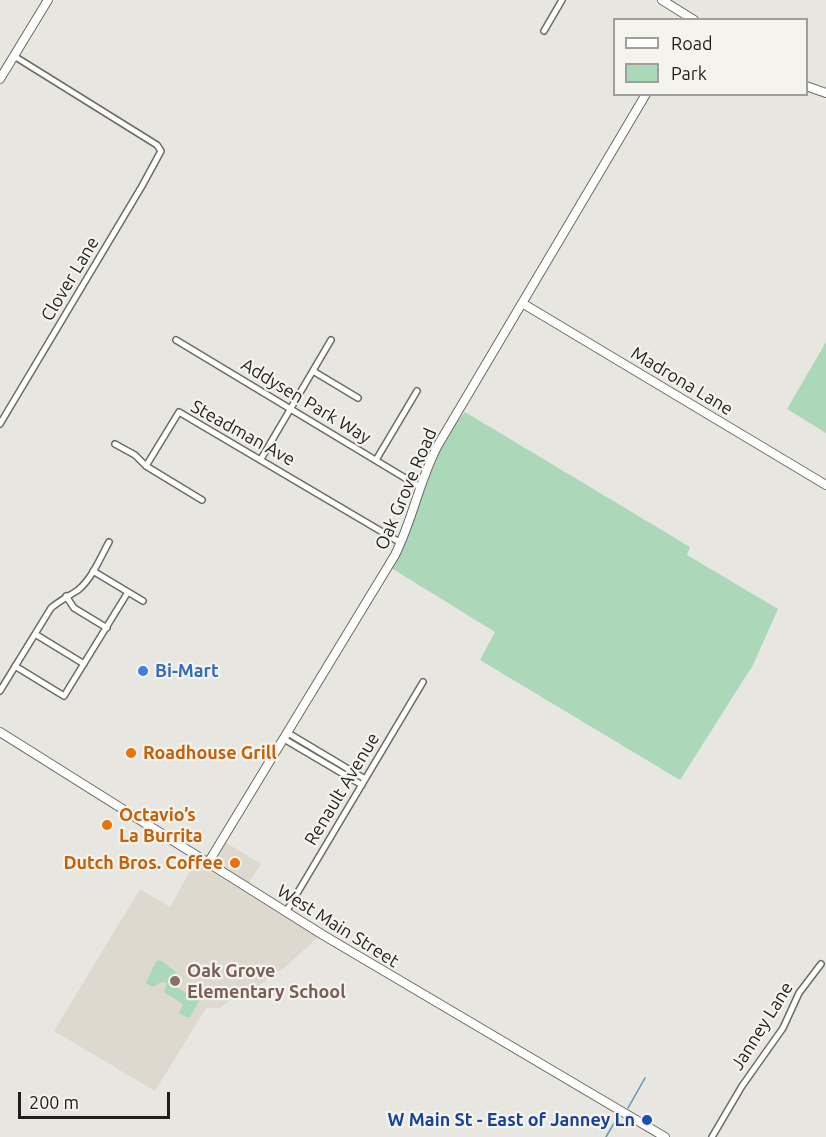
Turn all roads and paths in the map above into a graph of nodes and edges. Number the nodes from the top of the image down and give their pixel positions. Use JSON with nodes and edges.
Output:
{"nodes":[{"id":1,"x":48,"y":0,"type":"edge"},
{"id":2,"x":562,"y":0,"type":"edge"},
{"id":3,"x":662,"y":0,"type":"edge"},
{"id":4,"x":691,"y":18,"type":"edge"},
{"id":5,"x":544,"y":31,"type":"dead end"},
{"id":6,"x":14,"y":56,"type":"junction"},
{"id":7,"x":0,"y":79,"type":"edge"},
{"id":8,"x":808,"y":86,"type":"edge"},
{"id":9,"x":826,"y":93,"type":"edge"},
{"id":10,"x":645,"y":96,"type":"edge"},
{"id":11,"x":522,"y":303,"type":"junction"},
{"id":12,"x":176,"y":340,"type":"dead end"},
{"id":13,"x":331,"y":340,"type":"dead end"},
{"id":14,"x":313,"y":371,"type":"junction"},
{"id":15,"x":417,"y":391,"type":"dead end"},
{"id":16,"x":358,"y":398,"type":"dead end"},
{"id":17,"x":291,"y":409,"type":"junction"},
{"id":18,"x":0,"y":424,"type":"edge"},
{"id":19,"x":115,"y":444,"type":"dead end"},
{"id":20,"x":261,"y":459,"type":"junction"},
{"id":21,"x":376,"y":460,"type":"junction"},
{"id":22,"x":146,"y":466,"type":"junction"},
{"id":23,"x":826,"y":485,"type":"edge"},
{"id":24,"x":420,"y":487,"type":"junction"},
{"id":25,"x":202,"y":500,"type":"dead end"},
{"id":26,"x":110,"y":542,"type":"dead end"},
{"id":27,"x":401,"y":543,"type":"junction"},
{"id":28,"x":93,"y":571,"type":"junction"},
{"id":29,"x":128,"y":592,"type":"junction"},
{"id":30,"x":66,"y":597,"type":"junction"},
{"id":31,"x":143,"y":601,"type":"dead end"},
{"id":32,"x":107,"y":628,"type":"junction"},
{"id":33,"x":35,"y":634,"type":"junction"},
{"id":34,"x":84,"y":664,"type":"junction"},
{"id":35,"x":15,"y":666,"type":"junction"},
{"id":36,"x":423,"y":682,"type":"dead end"},
{"id":37,"x":0,"y":691,"type":"edge"},
{"id":38,"x":0,"y":732,"type":"edge"},
{"id":39,"x":286,"y":736,"type":"junction"},
{"id":40,"x":364,"y":782,"type":"junction"},
{"id":41,"x":208,"y":863,"type":"junction"},
{"id":42,"x":286,"y":912,"type":"junction"},
{"id":43,"x":822,"y":964,"type":"dead end"},
{"id":44,"x":665,"y":1137,"type":"edge"},
{"id":45,"x":712,"y":1137,"type":"edge"}],
"edges":[{"from":1,"to":6,"type":"street"},
{"from":2,"to":5,"type":"street"},
{"from":3,"to":4,"type":"street"},
{"from":6,"to":7,"type":"street"},
{"from":6,"to":18,"type":"street","name":"Clover Lane"},
{"from":8,"to":9,"type":"street"},
{"from":10,"to":11,"type":"street","name":"Oak Grove Road"},
{"from":11,"to":23,"type":"street","name":"Madrona Lane"},
{"from":11,"to":24,"type":"street","name":"Oak Grove Road"},
{"from":12,"to":17,"type":"street","name":"Addysen Park Way"},
{"from":13,"to":14,"type":"street"},
{"from":14,"to":16,"type":"street"},
{"from":14,"to":17,"type":"street"},
{"from":15,"to":21,"type":"street"},
{"from":17,"to":20,"type":"street"},
{"from":17,"to":21,"type":"street","name":"Addysen Park Way"},
{"from":19,"to":22,"type":"street"},
{"from":20,"to":22,"type":"street","name":"Steadman Ave"},
{"from":20,"to":27,"type":"street","name":"Steadman Ave"},
{"from":21,"to":24,"type":"street","name":"Addysen Park Way"},
{"from":22,"to":25,"type":"street"},
{"from":24,"to":27,"type":"street","name":"Oak Grove Road"},
{"from":26,"to":28,"type":"street"},
{"from":27,"to":39,"type":"street","name":"Oak Grove Road"},
{"from":28,"to":29,"type":"street"},
{"from":28,"to":30,"type":"street"},
{"from":29,"to":31,"type":"street"},
{"from":29,"to":32,"type":"street"},
{"from":30,"to":32,"type":"street"},
{"from":30,"to":33,"type":"street"},
{"from":32,"to":34,"type":"street"},
{"from":33,"to":34,"type":"street"},
{"from":33,"to":35,"type":"street"},
{"from":34,"to":35,"type":"street"},
{"from":35,"to":37,"type":"street"},
{"from":36,"to":40,"type":"street","name":"Renault Avenue"},
{"from":38,"to":41,"type":"street","name":"West Main Street"},
{"from":39,"to":40,"type":"street"},
{"from":39,"to":41,"type":"street","name":"Oak Grove Road"},
{"from":40,"to":42,"type":"street","name":"Renault Avenue"},
{"from":41,"to":42,"type":"street","name":"West Main Street"},
{"from":42,"to":44,"type":"street","name":"West Main Street"},
{"from":43,"to":45,"type":"street","name":"Janney Lane"}]}
